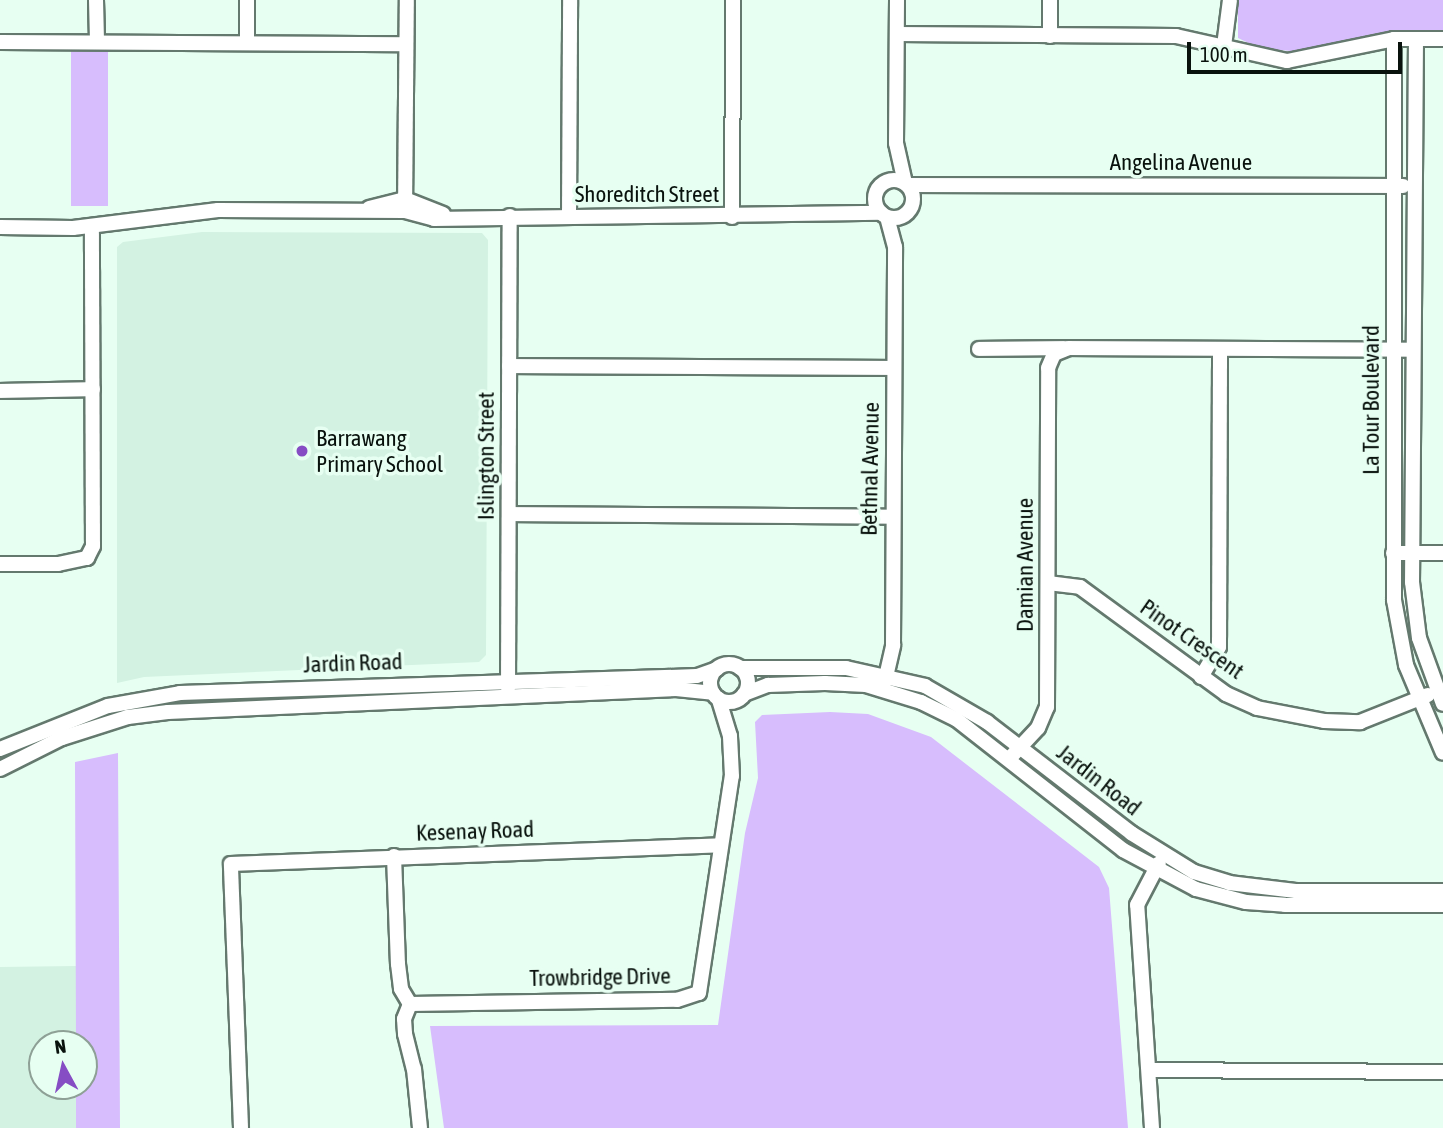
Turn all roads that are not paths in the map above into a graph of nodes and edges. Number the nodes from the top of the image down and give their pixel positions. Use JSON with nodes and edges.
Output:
{"nodes":[{"id":1,"x":96,"y":0,"type":"edge"},
{"id":2,"x":247,"y":0,"type":"edge"},
{"id":3,"x":407,"y":0,"type":"edge"},
{"id":4,"x":570,"y":0,"type":"edge"},
{"id":5,"x":733,"y":0,"type":"edge"},
{"id":6,"x":897,"y":0,"type":"edge"},
{"id":7,"x":1050,"y":0,"type":"edge"},
{"id":8,"x":1230,"y":0,"type":"edge"},
{"id":9,"x":897,"y":34,"type":"junction"},
{"id":10,"x":1050,"y":36,"type":"junction"},
{"id":11,"x":1394,"y":39,"type":"junction"},
{"id":12,"x":1416,"y":39,"type":"junction"},
{"id":13,"x":1443,"y":39,"type":"edge"},
{"id":14,"x":97,"y":41,"type":"junction"},
{"id":15,"x":0,"y":42,"type":"edge"},
{"id":16,"x":247,"y":42,"type":"junction"},
{"id":17,"x":407,"y":44,"type":"junction"},
{"id":18,"x":1224,"y":46,"type":"junction"},
{"id":19,"x":896,"y":143,"type":"junction"},
{"id":20,"x":907,"y":184,"type":"junction"},
{"id":21,"x":947,"y":185,"type":"junction"},
{"id":22,"x":1394,"y":186,"type":"junction"},
{"id":23,"x":880,"y":187,"type":"junction"},
{"id":24,"x":1415,"y":187,"type":"junction"},
{"id":25,"x":405,"y":205,"type":"junction"},
{"id":26,"x":911,"y":208,"type":"junction"},
{"id":27,"x":846,"y":212,"type":"junction"},
{"id":28,"x":884,"y":215,"type":"junction"},
{"id":29,"x":510,"y":216,"type":"junction"},
{"id":30,"x":569,"y":216,"type":"junction"},
{"id":31,"x":732,"y":217,"type":"junction"},
{"id":32,"x":92,"y":226,"type":"junction"},
{"id":33,"x":0,"y":227,"type":"edge"},
{"id":34,"x":895,"y":247,"type":"junction"},
{"id":35,"x":1069,"y":348,"type":"junction"},
{"id":36,"x":979,"y":349,"type":"dead end"},
{"id":37,"x":1220,"y":349,"type":"junction"},
{"id":38,"x":1394,"y":349,"type":"junction"},
{"id":39,"x":1413,"y":350,"type":"junction"},
{"id":40,"x":509,"y":366,"type":"junction"},
{"id":41,"x":894,"y":368,"type":"junction"},
{"id":42,"x":93,"y":389,"type":"junction"},
{"id":43,"x":0,"y":391,"type":"edge"},
{"id":44,"x":509,"y":514,"type":"junction"},
{"id":45,"x":892,"y":517,"type":"junction"},
{"id":46,"x":1393,"y":553,"type":"junction"},
{"id":47,"x":1413,"y":553,"type":"junction"},
{"id":48,"x":1443,"y":553,"type":"edge"},
{"id":49,"x":0,"y":564,"type":"edge"},
{"id":50,"x":1048,"y":583,"type":"junction"},
{"id":51,"x":740,"y":668,"type":"junction"},
{"id":52,"x":717,"y":669,"type":"junction"},
{"id":53,"x":887,"y":675,"type":"junction"},
{"id":54,"x":1201,"y":677,"type":"junction"},
{"id":55,"x":508,"y":680,"type":"junction"},
{"id":56,"x":882,"y":689,"type":"junction"},
{"id":57,"x":508,"y":696,"type":"junction"},
{"id":58,"x":716,"y":696,"type":"junction"},
{"id":59,"x":741,"y":696,"type":"junction"},
{"id":60,"x":1440,"y":698,"type":"edge"},
{"id":61,"x":1419,"y":699,"type":"junction"},
{"id":62,"x":730,"y":736,"type":"junction"},
{"id":63,"x":1020,"y":748,"type":"junction"},
{"id":64,"x":0,"y":749,"type":"edge"},
{"id":65,"x":1443,"y":752,"type":"edge"},
{"id":66,"x":1009,"y":759,"type":"junction"},
{"id":67,"x":0,"y":769,"type":"edge"},
{"id":68,"x":721,"y":845,"type":"junction"},
{"id":69,"x":394,"y":856,"type":"junction"},
{"id":70,"x":1164,"y":856,"type":"junction"},
{"id":71,"x":1155,"y":870,"type":"junction"},
{"id":72,"x":1443,"y":891,"type":"edge"},
{"id":73,"x":1443,"y":905,"type":"edge"},
{"id":74,"x":410,"y":1004,"type":"junction"},
{"id":75,"x":1150,"y":1070,"type":"junction"},
{"id":76,"x":1443,"y":1072,"type":"edge"},
{"id":77,"x":241,"y":1128,"type":"edge"},
{"id":78,"x":420,"y":1128,"type":"edge"},
{"id":79,"x":1152,"y":1128,"type":"edge"}],
"edges":[{"from":1,"to":14,"type":"street"},
{"from":2,"to":16,"type":"street"},
{"from":3,"to":17,"type":"street"},
{"from":4,"to":30,"type":"street"},
{"from":5,"to":31,"type":"street"},
{"from":6,"to":9,"type":"street"},
{"from":7,"to":10,"type":"street"},
{"from":8,"to":18,"type":"street"},
{"from":9,"to":10,"type":"street"},
{"from":9,"to":19,"type":"street"},
{"from":10,"to":18,"type":"street"},
{"from":11,"to":12,"type":"street"},
{"from":11,"to":18,"type":"street"},
{"from":11,"to":22,"type":"street","name":"La Tour Boulevard"},
{"from":12,"to":13,"type":"street"},
{"from":12,"to":24,"type":"street","name":"La Tour Boulevard"},
{"from":14,"to":15,"type":"street"},
{"from":14,"to":16,"type":"street"},
{"from":16,"to":17,"type":"street"},
{"from":17,"to":25,"type":"street"},
{"from":19,"to":20,"type":"street"},
{"from":19,"to":23,"type":"street"},
{"from":20,"to":21,"type":"street","name":"Angelina Avenue"},
{"from":20,"to":23,"type":"street","name":"Angelina Avenue"},
{"from":20,"to":26,"type":"street"},
{"from":21,"to":22,"type":"street","name":"Angelina Avenue"},
{"from":21,"to":26,"type":"street","name":"Angelina Avenue"},
{"from":22,"to":24,"type":"street","name":"Angelina Avenue"},
{"from":22,"to":38,"type":"street","name":"La Tour Boulevard"},
{"from":23,"to":27,"type":"street"},
{"from":23,"to":28,"type":"street","name":"Bethnal Avenue"},
{"from":24,"to":39,"type":"street","name":"La Tour Boulevard"},
{"from":25,"to":29,"type":"street","name":"Shoreditch Street"},
{"from":25,"to":32,"type":"street","name":"Shoreditch Street"},
{"from":26,"to":28,"type":"street","name":"Angelina Avenue"},
{"from":26,"to":34,"type":"street","name":"Bethnal Avenue"},
{"from":27,"to":28,"type":"street","name":"Shoreditch Street"},
{"from":27,"to":31,"type":"street","name":"Shoreditch Street"},
{"from":28,"to":34,"type":"street","name":"Bethnal Avenue"},
{"from":29,"to":30,"type":"street","name":"Shoreditch Street"},
{"from":29,"to":40,"type":"street","name":"Islington Street"},
{"from":30,"to":31,"type":"street","name":"Shoreditch Street"},
{"from":32,"to":33,"type":"street","name":"Shoreditch Street"},
{"from":32,"to":42,"type":"street"},
{"from":34,"to":41,"type":"street","name":"Bethnal Avenue"},
{"from":35,"to":36,"type":"street"},
{"from":35,"to":37,"type":"street"},
{"from":35,"to":50,"type":"street","name":"Damian Avenue"},
{"from":37,"to":38,"type":"street"},
{"from":37,"to":54,"type":"street"},
{"from":38,"to":39,"type":"street"},
{"from":38,"to":46,"type":"street","name":"La Tour Boulevard"},
{"from":39,"to":47,"type":"street","name":"La Tour Boulevard"},
{"from":40,"to":41,"type":"street"},
{"from":40,"to":44,"type":"street","name":"Islington Street"},
{"from":41,"to":45,"type":"street","name":"Bethnal Avenue"},
{"from":42,"to":43,"type":"street"},
{"from":42,"to":49,"type":"street"},
{"from":44,"to":45,"type":"street"},
{"from":44,"to":55,"type":"street","name":"Islington Street"},
{"from":45,"to":53,"type":"street","name":"Bethnal Avenue"},
{"from":46,"to":47,"type":"street"},
{"from":46,"to":61,"type":"street","name":"La Tour Boulevard"},
{"from":47,"to":48,"type":"street"},
{"from":47,"to":60,"type":"street","name":"La Tour Boulevard"},
{"from":50,"to":54,"type":"street","name":"Pinot Crescent"},
{"from":50,"to":63,"type":"street","name":"Damian Avenue"},
{"from":51,"to":52,"type":"street"},
{"from":51,"to":53,"type":"street","name":"Jardin Road"},
{"from":51,"to":59,"type":"street"},
{"from":52,"to":55,"type":"street","name":"Jardin Road"},
{"from":52,"to":58,"type":"street"},
{"from":53,"to":56,"type":"street","name":"Bethnal Avenue"},
{"from":53,"to":63,"type":"street","name":"Jardin Road"},
{"from":54,"to":61,"type":"street","name":"Pinot Crescent"},
{"from":55,"to":57,"type":"street","name":"Islington Street"},
{"from":55,"to":64,"type":"street","name":"Jardin Road"},
{"from":56,"to":59,"type":"street","name":"Jardin Road"},
{"from":56,"to":66,"type":"street","name":"Jardin Road"},
{"from":57,"to":58,"type":"street","name":"Jardin Road"},
{"from":57,"to":67,"type":"street","name":"Jardin Road"},
{"from":58,"to":59,"type":"street"},
{"from":58,"to":62,"type":"street","name":"Trowbridge Drive"},
{"from":59,"to":62,"type":"street","name":"Trowbridge Drive"},
{"from":60,"to":61,"type":"street","name":"Pinot Crescent"},
{"from":61,"to":65,"type":"street","name":"La Tour Boulevard"},
{"from":62,"to":68,"type":"street","name":"Trowbridge Drive"},
{"from":63,"to":66,"type":"street","name":"Damian Avenue"},
{"from":63,"to":70,"type":"street","name":"Jardin Road"},
{"from":66,"to":71,"type":"street","name":"Jardin Road"},
{"from":68,"to":69,"type":"street","name":"Kesenay Road"},
{"from":68,"to":74,"type":"street","name":"Trowbridge Drive"},
{"from":69,"to":74,"type":"street"},
{"from":69,"to":77,"type":"street","name":"Kesenay Road"},
{"from":70,"to":71,"type":"street"},
{"from":70,"to":72,"type":"street","name":"Jardin Road"},
{"from":71,"to":73,"type":"street","name":"Jardin Road"},
{"from":71,"to":75,"type":"street"},
{"from":74,"to":78,"type":"street"},
{"from":75,"to":76,"type":"street"},
{"from":75,"to":79,"type":"street"}]}
